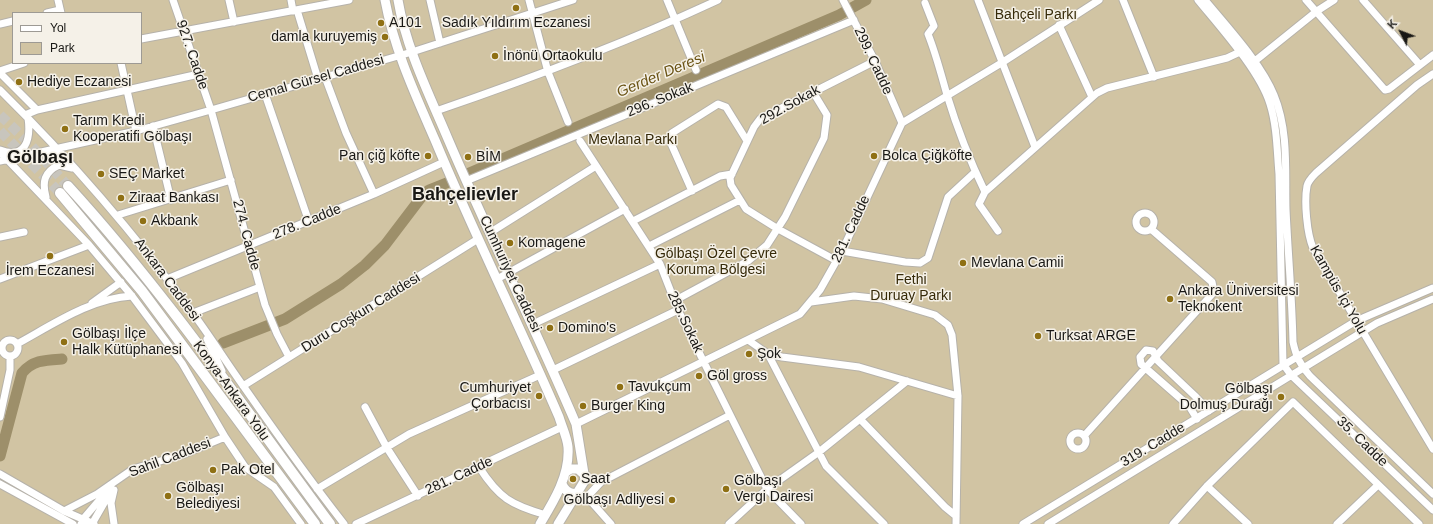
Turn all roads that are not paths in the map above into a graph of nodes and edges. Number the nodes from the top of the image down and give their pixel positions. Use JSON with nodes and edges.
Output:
{"nodes":[{"id":1,"x":58,"y":0,"type":"edge"},
{"id":2,"x":173,"y":0,"type":"edge"},
{"id":3,"x":229,"y":0,"type":"edge"},
{"id":4,"x":291,"y":0,"type":"edge"},
{"id":5,"x":349,"y":0,"type":"edge"},
{"id":6,"x":385,"y":0,"type":"edge"},
{"id":7,"x":398,"y":0,"type":"edge"},
{"id":8,"x":430,"y":0,"type":"edge"},
{"id":9,"x":529,"y":0,"type":"edge"},
{"id":10,"x":573,"y":0,"type":"edge"},
{"id":11,"x":667,"y":0,"type":"edge"},
{"id":12,"x":718,"y":0,"type":"edge"},
{"id":13,"x":978,"y":0,"type":"edge"},
{"id":14,"x":1099,"y":0,"type":"edge"},
{"id":15,"x":1123,"y":0,"type":"edge"},
{"id":16,"x":1198,"y":0,"type":"edge"},
{"id":17,"x":1205,"y":0,"type":"edge"},
{"id":18,"x":1306,"y":0,"type":"edge"},
{"id":19,"x":1334,"y":0,"type":"edge"},
{"id":20,"x":1362,"y":0,"type":"edge"},
{"id":21,"x":844,"y":1,"type":"edge"},
{"id":22,"x":925,"y":3,"type":"dead end"},
{"id":23,"x":295,"y":10,"type":"junction"},
{"id":24,"x":1317,"y":11,"type":"junction"},
{"id":25,"x":60,"y":12,"type":"edge"},
{"id":26,"x":531,"y":15,"type":"junction"},
{"id":27,"x":852,"y":16,"type":"junction"},
{"id":28,"x":674,"y":20,"type":"junction"},
{"id":29,"x":12,"y":21,"type":"edge"},
{"id":30,"x":234,"y":22,"type":"junction"},
{"id":31,"x":0,"y":24,"type":"edge"},
{"id":32,"x":1059,"y":25,"type":"junction"},
{"id":33,"x":183,"y":32,"type":"junction"},
{"id":34,"x":142,"y":39,"type":"edge"},
{"id":35,"x":440,"y":43,"type":"junction"},
{"id":36,"x":1242,"y":50,"type":"junction"},
{"id":37,"x":412,"y":52,"type":"junction"},
{"id":38,"x":400,"y":55,"type":"junction"},
{"id":39,"x":1433,"y":55,"type":"edge"},
{"id":40,"x":875,"y":61,"type":"junction"},
{"id":41,"x":1003,"y":62,"type":"junction"},
{"id":42,"x":21,"y":64,"type":"edge"},
{"id":43,"x":121,"y":64,"type":"edge"},
{"id":44,"x":1251,"y":64,"type":"junction"},
{"id":45,"x":1420,"y":65,"type":"junction"},
{"id":46,"x":696,"y":70,"type":"dead end"},
{"id":47,"x":0,"y":72,"type":"edge"},
{"id":48,"x":548,"y":72,"type":"junction"},
{"id":49,"x":199,"y":74,"type":"junction"},
{"id":50,"x":1433,"y":74,"type":"edge"},
{"id":51,"x":1154,"y":77,"type":"junction"},
{"id":52,"x":321,"y":78,"type":"junction"},
{"id":53,"x":0,"y":90,"type":"edge"},
{"id":54,"x":128,"y":90,"type":"junction"},
{"id":55,"x":812,"y":92,"type":"junction"},
{"id":56,"x":265,"y":94,"type":"junction"},
{"id":57,"x":947,"y":96,"type":"junction"},
{"id":58,"x":1092,"y":97,"type":"junction"},
{"id":59,"x":37,"y":110,"type":"junction"},
{"id":60,"x":211,"y":110,"type":"junction"},
{"id":61,"x":436,"y":110,"type":"junction"},
{"id":62,"x":27,"y":116,"type":"junction"},
{"id":63,"x":568,"y":122,"type":"dead end"},
{"id":64,"x":902,"y":123,"type":"junction"},
{"id":65,"x":152,"y":126,"type":"junction"},
{"id":66,"x":136,"y":131,"type":"junction"},
{"id":67,"x":580,"y":141,"type":"dead end"},
{"id":68,"x":747,"y":141,"type":"junction"},
{"id":69,"x":1035,"y":146,"type":"junction"},
{"id":70,"x":57,"y":149,"type":"junction"},
{"id":71,"x":0,"y":151,"type":"edge"},
{"id":72,"x":4,"y":160,"type":"edge"},
{"id":73,"x":444,"y":162,"type":"junction"},
{"id":74,"x":596,"y":166,"type":"junction"},
{"id":75,"x":77,"y":171,"type":"junction"},
{"id":76,"x":975,"y":172,"type":"junction"},
{"id":77,"x":732,"y":174,"type":"junction"},
{"id":78,"x":231,"y":180,"type":"junction"},
{"id":79,"x":466,"y":181,"type":"junction"},
{"id":80,"x":68,"y":186,"type":"tunnel mouth"},
{"id":81,"x":692,"y":191,"type":"junction"},
{"id":82,"x":985,"y":192,"type":"junction"},
{"id":83,"x":60,"y":193,"type":"tunnel mouth"},
{"id":84,"x":374,"y":194,"type":"junction"},
{"id":85,"x":46,"y":199,"type":"junction"},
{"id":86,"x":171,"y":200,"type":"junction"},
{"id":87,"x":740,"y":200,"type":"junction"},
{"id":88,"x":625,"y":209,"type":"junction"},
{"id":89,"x":118,"y":215,"type":"junction"},
{"id":90,"x":633,"y":221,"type":"junction"},
{"id":91,"x":309,"y":222,"type":"junction"},
{"id":92,"x":778,"y":229,"type":"junction"},
{"id":93,"x":1151,"y":229,"type":"dead end"},
{"id":94,"x":998,"y":231,"type":"dead end"},
{"id":95,"x":24,"y":232,"type":"dead end"},
{"id":96,"x":491,"y":232,"type":"junction"},
{"id":97,"x":0,"y":237,"type":"edge"},
{"id":98,"x":478,"y":239,"type":"junction"},
{"id":99,"x":89,"y":245,"type":"junction"},
{"id":100,"x":249,"y":246,"type":"junction"},
{"id":101,"x":649,"y":246,"type":"junction"},
{"id":102,"x":842,"y":251,"type":"junction"},
{"id":103,"x":837,"y":261,"type":"junction"},
{"id":104,"x":660,"y":264,"type":"junction"},
{"id":105,"x":510,"y":273,"type":"junction"},
{"id":106,"x":0,"y":279,"type":"edge"},
{"id":107,"x":167,"y":279,"type":"junction"},
{"id":108,"x":497,"y":279,"type":"junction"},
{"id":109,"x":121,"y":282,"type":"junction"},
{"id":110,"x":260,"y":287,"type":"junction"},
{"id":111,"x":1433,"y":288,"type":"edge"},
{"id":112,"x":132,"y":296,"type":"junction"},
{"id":113,"x":1433,"y":299,"type":"edge"},
{"id":114,"x":674,"y":301,"type":"junction"},
{"id":115,"x":811,"y":302,"type":"junction"},
{"id":116,"x":678,"y":310,"type":"junction"},
{"id":117,"x":80,"y":311,"type":"junction"},
{"id":118,"x":195,"y":316,"type":"junction"},
{"id":119,"x":1356,"y":321,"type":"junction"},
{"id":120,"x":533,"y":324,"type":"junction"},
{"id":121,"x":1363,"y":333,"type":"junction"},
{"id":122,"x":748,"y":340,"type":"junction"},
{"id":123,"x":16,"y":344,"type":"junction"},
{"id":124,"x":1,"y":348,"type":"edge"},
{"id":125,"x":768,"y":354,"type":"junction"},
{"id":126,"x":10,"y":356,"type":"junction"},
{"id":127,"x":1296,"y":356,"type":"junction"},
{"id":128,"x":289,"y":357,"type":"junction"},
{"id":129,"x":1155,"y":358,"type":"junction"},
{"id":130,"x":703,"y":361,"type":"junction"},
{"id":131,"x":1283,"y":364,"type":"junction"},
{"id":132,"x":1146,"y":368,"type":"junction"},
{"id":133,"x":1302,"y":368,"type":"junction"},
{"id":134,"x":553,"y":370,"type":"junction"},
{"id":135,"x":540,"y":375,"type":"junction"},
{"id":136,"x":1291,"y":375,"type":"junction"},
{"id":137,"x":907,"y":381,"type":"junction"},
{"id":138,"x":243,"y":386,"type":"junction"},
{"id":139,"x":232,"y":391,"type":"junction"},
{"id":140,"x":958,"y":396,"type":"junction"},
{"id":141,"x":365,"y":407,"type":"dead end"},
{"id":142,"x":1208,"y":412,"type":"junction"},
{"id":143,"x":730,"y":415,"type":"junction"},
{"id":144,"x":0,"y":417,"type":"edge"},
{"id":145,"x":860,"y":419,"type":"junction"},
{"id":146,"x":1196,"y":419,"type":"junction"},
{"id":147,"x":576,"y":424,"type":"junction"},
{"id":148,"x":562,"y":427,"type":"junction"},
{"id":149,"x":1084,"y":436,"type":"dead end"},
{"id":150,"x":225,"y":437,"type":"junction"},
{"id":151,"x":387,"y":448,"type":"junction"},
{"id":152,"x":1433,"y":449,"type":"edge"},
{"id":153,"x":819,"y":452,"type":"junction"},
{"id":154,"x":479,"y":467,"type":"junction"},
{"id":155,"x":566,"y":472,"type":"junction"},
{"id":156,"x":0,"y":474,"type":"edge"},
{"id":157,"x":116,"y":480,"type":"junction"},
{"id":158,"x":585,"y":480,"type":"junction"},
{"id":159,"x":0,"y":484,"type":"edge"},
{"id":160,"x":562,"y":484,"type":"junction"},
{"id":161,"x":1378,"y":485,"type":"junction"},
{"id":162,"x":1208,"y":486,"type":"junction"},
{"id":163,"x":317,"y":489,"type":"junction"},
{"id":164,"x":767,"y":489,"type":"junction"},
{"id":165,"x":594,"y":490,"type":"junction"},
{"id":166,"x":578,"y":493,"type":"junction"},
{"id":167,"x":1433,"y":494,"type":"edge"},
{"id":168,"x":418,"y":496,"type":"junction"},
{"id":169,"x":1433,"y":510,"type":"edge"},
{"id":170,"x":64,"y":511,"type":"junction"},
{"id":171,"x":546,"y":515,"type":"junction"},
{"id":172,"x":956,"y":516,"type":"junction"},
{"id":173,"x":80,"y":521,"type":"edge"},
{"id":174,"x":73,"y":524,"type":"edge"},
{"id":175,"x":93,"y":524,"type":"edge"},
{"id":176,"x":114,"y":524,"type":"edge"},
{"id":177,"x":301,"y":524,"type":"edge"},
{"id":178,"x":315,"y":524,"type":"edge"},
{"id":179,"x":330,"y":524,"type":"edge"},
{"id":180,"x":344,"y":524,"type":"edge"},
{"id":181,"x":356,"y":524,"type":"edge"},
{"id":182,"x":540,"y":524,"type":"edge"},
{"id":183,"x":558,"y":524,"type":"edge"},
{"id":184,"x":611,"y":524,"type":"edge"},
{"id":185,"x":729,"y":524,"type":"edge"},
{"id":186,"x":802,"y":524,"type":"edge"},
{"id":187,"x":884,"y":524,"type":"edge"},
{"id":188,"x":956,"y":524,"type":"edge"},
{"id":189,"x":1022,"y":524,"type":"edge"},
{"id":190,"x":1048,"y":524,"type":"edge"},
{"id":191,"x":1172,"y":524,"type":"edge"},
{"id":192,"x":1248,"y":524,"type":"edge"},
{"id":193,"x":1337,"y":524,"type":"edge"},
{"id":194,"x":1419,"y":524,"type":"edge"}],
"edges":[{"from":1,"to":25,"type":"street"},
{"from":2,"to":33,"type":"street","name":"927. Cadde"},
{"from":3,"to":30,"type":"street"},
{"from":4,"to":23,"type":"street"},
{"from":5,"to":23,"type":"street"},
{"from":6,"to":38,"type":"main road","name":"Cumhuriyet Caddesi"},
{"from":7,"to":37,"type":"main road","name":"Cumhuriyet Caddesi"},
{"from":8,"to":35,"type":"street"},
{"from":9,"to":26,"type":"street"},
{"from":10,"to":26,"type":"street","name":"Cemal Gürsel Caddesi"},
{"from":11,"to":28,"type":"street"},
{"from":12,"to":28,"type":"street"},
{"from":13,"to":41,"type":"street"},
{"from":14,"to":32,"type":"street"},
{"from":15,"to":51,"type":"street"},
{"from":16,"to":36,"type":"street"},
{"from":17,"to":36,"type":"street"},
{"from":18,"to":24,"type":"street"},
{"from":19,"to":24,"type":"street"},
{"from":20,"to":45,"type":"street"},
{"from":21,"to":27,"type":"street","name":"299. Cadde"},
{"from":22,"to":57,"type":"street"},
{"from":23,"to":30,"type":"street"},
{"from":23,"to":52,"type":"street"},
{"from":24,"to":44,"type":"street"},
{"from":24,"to":45,"type":"street"},
{"from":26,"to":35,"type":"street","name":"Cemal Gürsel Caddesi"},
{"from":26,"to":48,"type":"street"},
{"from":27,"to":40,"type":"street","name":"299. Cadde"},
{"from":27,"to":79,"type":"street","name":"296. Sokak"},
{"from":28,"to":46,"type":"street"},
{"from":28,"to":48,"type":"street"},
{"from":29,"to":31,"type":"street"},
{"from":30,"to":33,"type":"street"},
{"from":32,"to":41,"type":"street"},
{"from":32,"to":58,"type":"street"},
{"from":33,"to":34,"type":"street"},
{"from":33,"to":49,"type":"street","name":"927. Cadde"},
{"from":35,"to":37,"type":"street","name":"Cemal Gürsel Caddesi"},
{"from":36,"to":44,"type":"street"},
{"from":36,"to":51,"type":"street"},
{"from":37,"to":38,"type":"street","name":"Cemal Gürsel Caddesi"},
{"from":37,"to":61,"type":"main road","name":"Cumhuriyet Caddesi"},
{"from":38,"to":52,"type":"street","name":"Cemal Gürsel Caddesi"},
{"from":38,"to":73,"type":"main road","name":"Cumhuriyet Caddesi"},
{"from":39,"to":45,"type":"street"},
{"from":40,"to":55,"type":"street","name":"292.Sokak"},
{"from":40,"to":64,"type":"street","name":"299. Cadde"},
{"from":41,"to":57,"type":"street"},
{"from":41,"to":69,"type":"street"},
{"from":42,"to":47,"type":"street"},
{"from":43,"to":54,"type":"street"},
{"from":44,"to":127,"type":"street","name":"35. Cadde"},
{"from":44,"to":131,"type":"street"},
{"from":47,"to":59,"type":"street"},
{"from":48,"to":61,"type":"street"},
{"from":48,"to":63,"type":"street"},
{"from":49,"to":54,"type":"street"},
{"from":49,"to":60,"type":"street","name":"927. Cadde"},
{"from":50,"to":119,"type":"street","name":"Kampüs İçi Yolu"},
{"from":51,"to":58,"type":"street"},
{"from":52,"to":56,"type":"street","name":"Cemal Gürsel Caddesi"},
{"from":52,"to":84,"type":"street"},
{"from":53,"to":62,"type":"street","name":"Ankara Caddesi"},
{"from":54,"to":59,"type":"street"},
{"from":54,"to":66,"type":"street"},
{"from":55,"to":68,"type":"street","name":"292.Sokak"},
{"from":55,"to":92,"type":"street"},
{"from":56,"to":60,"type":"street","name":"Cemal Gürsel Caddesi"},
{"from":56,"to":91,"type":"street"},
{"from":57,"to":64,"type":"street"},
{"from":57,"to":76,"type":"street"},
{"from":58,"to":69,"type":"street"},
{"from":59,"to":62,"type":"street"},
{"from":60,"to":65,"type":"street","name":"Cemal Gürsel Caddesi"},
{"from":60,"to":78,"type":"street","name":"274. Cadde"},
{"from":61,"to":79,"type":"main road","name":"Cumhuriyet Caddesi"},
{"from":62,"to":70,"type":"street","name":"Ankara Caddesi"},
{"from":62,"to":71,"type":"street"},
{"from":64,"to":102,"type":"street","name":"281. Cadde"},
{"from":65,"to":66,"type":"street","name":"Cemal Gürsel Caddesi"},
{"from":65,"to":86,"type":"street"},
{"from":66,"to":70,"type":"street","name":"Cemal Gürsel Caddesi"},
{"from":67,"to":74,"type":"street","name":"285.Sokak"},
{"from":68,"to":77,"type":"street","name":"292.Sokak"},
{"from":68,"to":81,"type":"street"},
{"from":69,"to":82,"type":"street"},
{"from":70,"to":72,"type":"street","name":"Cemal Gürsel Caddesi"},
{"from":70,"to":75,"type":"street","name":"Ankara Caddesi"},
{"from":71,"to":72,"type":"street"},
{"from":72,"to":85,"type":"street"},
{"from":73,"to":84,"type":"street","name":"278. Cadde"},
{"from":73,"to":98,"type":"main road","name":"Cumhuriyet Caddesi"},
{"from":74,"to":88,"type":"street","name":"285.Sokak"},
{"from":74,"to":96,"type":"street"},
{"from":75,"to":85,"type":"street"},
{"from":75,"to":89,"type":"street","name":"Ankara Caddesi"},
{"from":76,"to":82,"type":"street"},
{"from":76,"to":102,"type":"street"},
{"from":77,"to":81,"type":"street"},
{"from":77,"to":87,"type":"street"},
{"from":78,"to":86,"type":"street"},
{"from":78,"to":100,"type":"street","name":"274. Cadde"},
{"from":79,"to":96,"type":"main road","name":"Cumhuriyet Caddesi"},
{"from":80,"to":139,"type":"highway","name":"Konya-Ankara Yolu"},
{"from":81,"to":90,"type":"street"},
{"from":82,"to":94,"type":"street"},
{"from":83,"to":178,"type":"highway"},
{"from":84,"to":91,"type":"street","name":"278. Cadde"},
{"from":85,"to":99,"type":"street"},
{"from":86,"to":89,"type":"street"},
{"from":87,"to":92,"type":"street"},
{"from":87,"to":101,"type":"street"},
{"from":88,"to":90,"type":"street","name":"285.Sokak"},
{"from":88,"to":105,"type":"street"},
{"from":89,"to":107,"type":"street","name":"Ankara Caddesi"},
{"from":90,"to":101,"type":"street","name":"285.Sokak"},
{"from":91,"to":100,"type":"street","name":"278. Cadde"},
{"from":92,"to":103,"type":"street"},
{"from":92,"to":114,"type":"street"},
{"from":93,"to":129,"type":"street"},
{"from":95,"to":97,"type":"street"},
{"from":96,"to":105,"type":"main road","name":"Cumhuriyet Caddesi"},
{"from":98,"to":108,"type":"main road","name":"Cumhuriyet Caddesi"},
{"from":98,"to":128,"type":"street","name":"Duru Coşkun Caddesi"},
{"from":99,"to":106,"type":"street"},
{"from":99,"to":109,"type":"street"},
{"from":100,"to":107,"type":"street","name":"278. Cadde"},
{"from":100,"to":110,"type":"street","name":"274. Cadde"},
{"from":101,"to":104,"type":"street","name":"285.Sokak"},
{"from":102,"to":103,"type":"street","name":"281. Cadde"},
{"from":103,"to":115,"type":"street","name":"281. Cadde"},
{"from":104,"to":114,"type":"street","name":"285.Sokak"},
{"from":104,"to":120,"type":"street"},
{"from":105,"to":108,"type":"street"},
{"from":105,"to":120,"type":"main road","name":"Cumhuriyet Caddesi"},
{"from":107,"to":118,"type":"street","name":"Ankara Caddesi"},
{"from":108,"to":135,"type":"main road","name":"Cumhuriyet Caddesi"},
{"from":109,"to":112,"type":"street"},
{"from":109,"to":117,"type":"street"},
{"from":110,"to":118,"type":"street"},
{"from":110,"to":128,"type":"street","name":"274. Cadde"},
{"from":111,"to":119,"type":"street","name":"319. Cadde"},
{"from":112,"to":117,"type":"street"},
{"from":112,"to":150,"type":"street"},
{"from":113,"to":121,"type":"street","name":"319. Cadde"},
{"from":114,"to":116,"type":"street","name":"285.Sokak"},
{"from":115,"to":122,"type":"street","name":"281. Cadde"},
{"from":115,"to":140,"type":"street"},
{"from":116,"to":130,"type":"street","name":"285.Sokak"},
{"from":116,"to":134,"type":"street"},
{"from":117,"to":123,"type":"street"},
{"from":118,"to":138,"type":"street","name":"Ankara Caddesi"},
{"from":118,"to":139,"type":"street"},
{"from":119,"to":121,"type":"street","name":"Kampüs İçi Yolu"},
{"from":119,"to":127,"type":"street","name":"319. Cadde"},
{"from":120,"to":134,"type":"main road","name":"Cumhuriyet Caddesi"},
{"from":121,"to":133,"type":"street","name":"319. Cadde"},
{"from":121,"to":152,"type":"street","name":"Kampüs İçi Yolu"},
{"from":122,"to":125,"type":"street"},
{"from":122,"to":130,"type":"street","name":"281. Cadde"},
{"from":123,"to":124,"type":"street"},
{"from":123,"to":126,"type":"street"},
{"from":124,"to":126,"type":"street"},
{"from":125,"to":137,"type":"street"},
{"from":125,"to":153,"type":"street"},
{"from":126,"to":144,"type":"street"},
{"from":127,"to":131,"type":"street","name":"319. Cadde"},
{"from":127,"to":133,"type":"street","name":"35. Cadde"},
{"from":128,"to":138,"type":"street","name":"Duru Coşkun Caddesi"},
{"from":129,"to":132,"type":"street"},
{"from":129,"to":132,"type":"street"},
{"from":129,"to":142,"type":"street"},
{"from":130,"to":143,"type":"street","name":"285.Sokak"},
{"from":130,"to":147,"type":"street","name":"281. Cadde"},
{"from":131,"to":136,"type":"street","name":"35. Cadde"},
{"from":131,"to":142,"type":"street","name":"319. Cadde"},
{"from":132,"to":146,"type":"street"},
{"from":132,"to":149,"type":"street"},
{"from":133,"to":136,"type":"street","name":"319. Cadde"},
{"from":133,"to":167,"type":"street","name":"35. Cadde"},
{"from":134,"to":147,"type":"main road","name":"Cumhuriyet Caddesi"},
{"from":135,"to":148,"type":"main road","name":"Cumhuriyet Caddesi"},
{"from":135,"to":151,"type":"street"},
{"from":136,"to":169,"type":"street","name":"35. Cadde"},
{"from":136,"to":190,"type":"street","name":"319. Cadde"},
{"from":137,"to":140,"type":"street"},
{"from":137,"to":145,"type":"street"},
{"from":138,"to":163,"type":"street","name":"Ankara Caddesi"},
{"from":139,"to":179,"type":"highway","name":"Konya-Ankara Yolu"},
{"from":140,"to":172,"type":"street"},
{"from":141,"to":151,"type":"street"},
{"from":142,"to":146,"type":"street","name":"319. Cadde"},
{"from":143,"to":164,"type":"street","name":"285.Sokak"},
{"from":143,"to":165,"type":"street"},
{"from":145,"to":153,"type":"street"},
{"from":145,"to":172,"type":"street"},
{"from":146,"to":189,"type":"street","name":"319. Cadde"},
{"from":147,"to":158,"type":"main road","name":"Cumhuriyet Caddesi"},
{"from":148,"to":154,"type":"street","name":"281. Cadde"},
{"from":148,"to":155,"type":"main road","name":"Cumhuriyet Caddesi"},
{"from":150,"to":157,"type":"street","name":"Sahil Caddesi"},
{"from":150,"to":177,"type":"street"},
{"from":151,"to":163,"type":"street"},
{"from":151,"to":168,"type":"street"},
{"from":153,"to":164,"type":"street"},
{"from":153,"to":187,"type":"street"},
{"from":154,"to":168,"type":"street","name":"281. Cadde"},
{"from":154,"to":171,"type":"street"},
{"from":155,"to":158,"type":"main road"},
{"from":155,"to":160,"type":"main road","name":"Cumhuriyet Caddesi"},
{"from":156,"to":170,"type":"street"},
{"from":157,"to":170,"type":"street","name":"Sahil Caddesi"},
{"from":157,"to":173,"type":"street"},
{"from":157,"to":175,"type":"street"},
{"from":157,"to":176,"type":"street","name":"Sahil Caddesi"},
{"from":158,"to":165,"type":"street"},
{"from":158,"to":166,"type":"main road"},
{"from":159,"to":174,"type":"street"},
{"from":160,"to":166,"type":"main road"},
{"from":160,"to":171,"type":"main road","name":"Cumhuriyet Caddesi"},
{"from":161,"to":162,"type":"street"},
{"from":161,"to":193,"type":"street"},
{"from":161,"to":194,"type":"street"},
{"from":162,"to":191,"type":"street"},
{"from":162,"to":192,"type":"street"},
{"from":163,"to":180,"type":"street","name":"Ankara Caddesi"},
{"from":164,"to":185,"type":"street"},
{"from":164,"to":186,"type":"street","name":"285.Sokak"},
{"from":165,"to":184,"type":"street"},
{"from":166,"to":183,"type":"main road"},
{"from":168,"to":181,"type":"street","name":"281. Cadde"},
{"from":170,"to":173,"type":"street"},
{"from":171,"to":182,"type":"main road","name":"Cumhuriyet Caddesi"},
{"from":172,"to":188,"type":"street"},
{"from":173,"to":175,"type":"street"}]}
